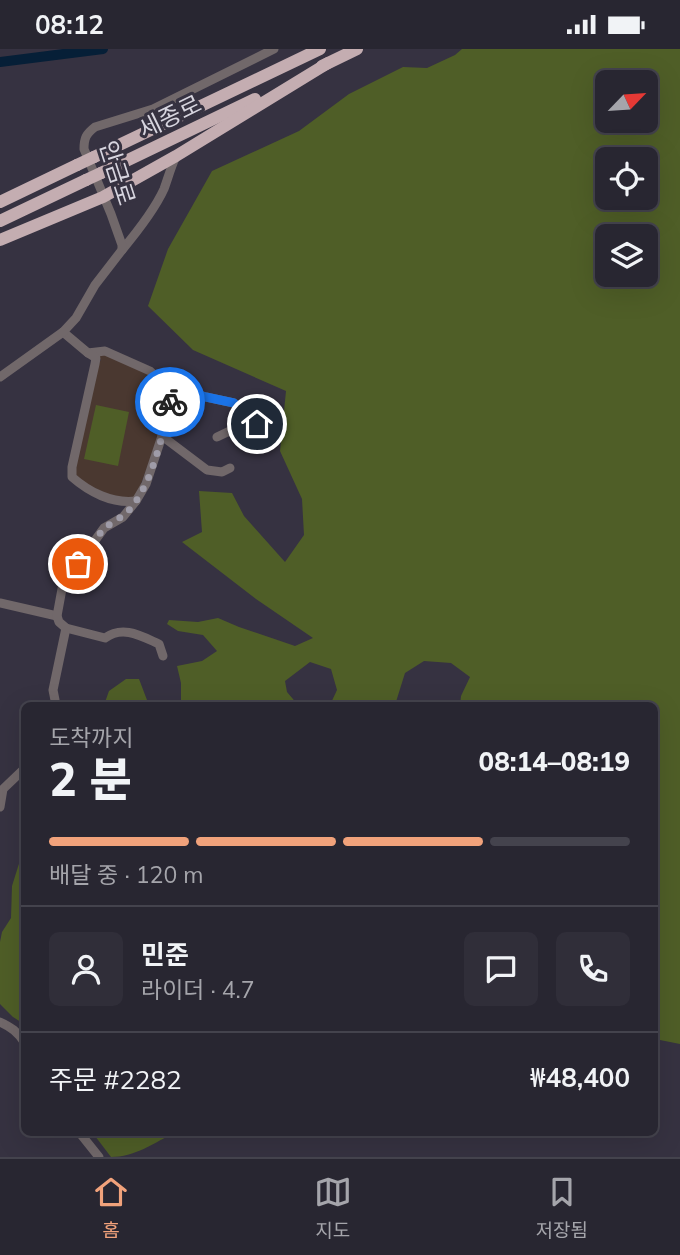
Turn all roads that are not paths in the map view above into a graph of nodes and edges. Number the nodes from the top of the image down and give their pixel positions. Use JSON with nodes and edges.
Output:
{"nodes":[{"id":1,"x":274,"y":49,"type":"edge"},
{"id":2,"x":320,"y":49,"type":"edge"},
{"id":3,"x":357,"y":49,"type":"edge"},
{"id":4,"x":304,"y":52,"type":"edge"},
{"id":5,"x":328,"y":63,"type":"junction"},
{"id":6,"x":176,"y":156,"type":"junction"},
{"id":7,"x":103,"y":197,"type":"junction"},
{"id":8,"x":0,"y":202,"type":"edge"},
{"id":9,"x":0,"y":221,"type":"edge"},
{"id":10,"x":0,"y":240,"type":"edge"},
{"id":11,"x":122,"y":250,"type":"junction"},
{"id":12,"x":63,"y":332,"type":"junction"},
{"id":13,"x":88,"y":352,"type":"junction"},
{"id":14,"x":0,"y":377,"type":"edge"},
{"id":15,"x":173,"y":387,"type":"junction"},
{"id":16,"x":162,"y":436,"type":"junction"},
{"id":17,"x":218,"y":437,"type":"dead end"},
{"id":18,"x":230,"y":468,"type":"dead end"},
{"id":19,"x":136,"y":501,"type":"junction"},
{"id":20,"x":0,"y":603,"type":"edge"},
{"id":21,"x":57,"y":617,"type":"junction"},
{"id":22,"x":66,"y":628,"type":"junction"},
{"id":23,"x":163,"y":656,"type":"dead end"},
{"id":24,"x":55,"y":702,"type":"edge"},
{"id":25,"x":21,"y":772,"type":"edge"},
{"id":26,"x":0,"y":807,"type":"edge"},
{"id":27,"x":0,"y":1022,"type":"edge"},
{"id":28,"x":21,"y":1038,"type":"edge"},
{"id":29,"x":82,"y":1136,"type":"edge"},
{"id":30,"x":99,"y":1157,"type":"edge"}],
"edges":[{"from":1,"to":7,"type":"street","name":"안금로"},
{"from":2,"to":4,"type":"highway","name":"세종로"},
{"from":3,"to":5,"type":"highway","name":"세종로"},
{"from":4,"to":8,"type":"highway","name":"세종로","bridge":true},
{"from":5,"to":6,"type":"highway"},
{"from":5,"to":9,"type":"highway","name":"세종로","bridge":true},
{"from":6,"to":7,"type":"highway"},
{"from":6,"to":11,"type":"street"},
{"from":7,"to":10,"type":"highway"},
{"from":7,"to":11,"type":"street","name":"안금로"},
{"from":11,"to":12,"type":"street"},
{"from":12,"to":13,"type":"street"},
{"from":12,"to":14,"type":"street"},
{"from":13,"to":15,"type":"street"},
{"from":13,"to":19,"type":"street"},
{"from":15,"to":16,"type":"street"},
{"from":15,"to":17,"type":"street"},
{"from":16,"to":18,"type":"street"},
{"from":16,"to":19,"type":"street"},
{"from":19,"to":21,"type":"street"},
{"from":20,"to":21,"type":"street"},
{"from":21,"to":22,"type":"street"},
{"from":22,"to":23,"type":"street"},
{"from":22,"to":24,"type":"street"},
{"from":25,"to":26,"type":"street"},
{"from":27,"to":28,"type":"street"},
{"from":29,"to":30,"type":"street"}]}
